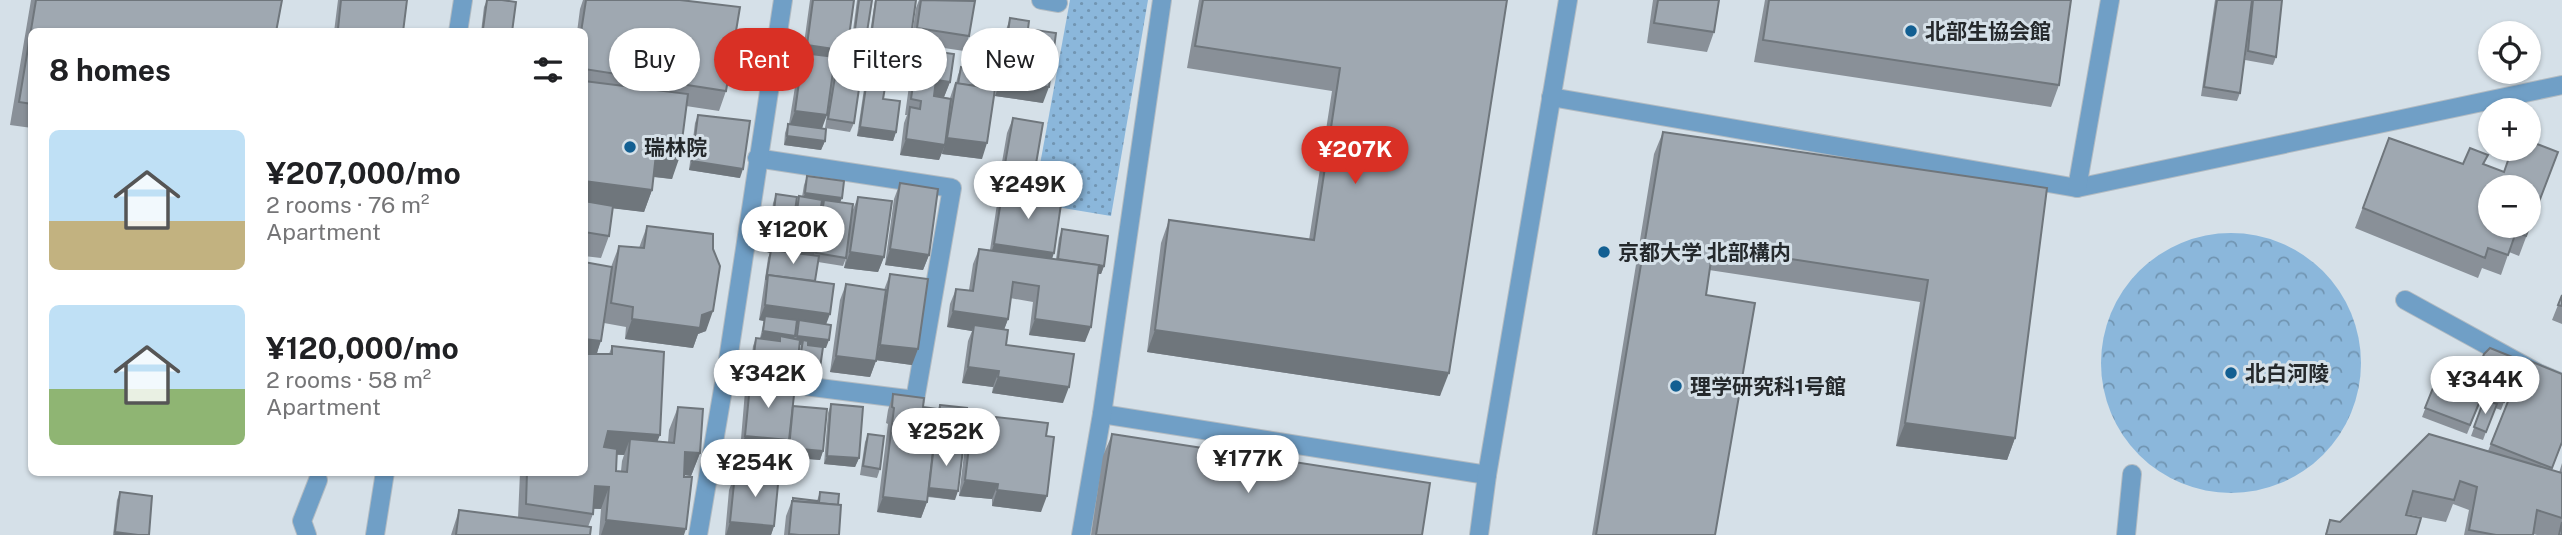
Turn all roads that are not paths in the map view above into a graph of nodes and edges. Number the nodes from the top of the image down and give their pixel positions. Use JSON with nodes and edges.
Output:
{"nodes":[{"id":1,"x":463,"y":0,"type":"edge"},
{"id":2,"x":783,"y":0,"type":"edge"},
{"id":3,"x":1162,"y":0,"type":"edge"},
{"id":4,"x":1568,"y":0,"type":"edge"},
{"id":5,"x":2110,"y":0,"type":"edge"},
{"id":6,"x":459,"y":28,"type":"edge"},
{"id":7,"x":2562,"y":85,"type":"edge"},
{"id":8,"x":1551,"y":97,"type":"junction"},
{"id":9,"x":757,"y":158,"type":"junction"},
{"id":10,"x":2077,"y":188,"type":"junction"},
{"id":11,"x":2405,"y":300,"type":"dead end"},
{"id":12,"x":724,"y":376,"type":"junction"},
{"id":13,"x":2562,"y":383,"type":"edge"},
{"id":14,"x":1102,"y":414,"type":"junction"},
{"id":15,"x":2132,"y":474,"type":"dead end"},
{"id":16,"x":1487,"y":475,"type":"junction"},
{"id":17,"x":384,"y":476,"type":"edge"},
{"id":18,"x":318,"y":480,"type":"dead end"},
{"id":19,"x":307,"y":535,"type":"edge"},
{"id":20,"x":375,"y":535,"type":"edge"},
{"id":21,"x":698,"y":535,"type":"edge"},
{"id":22,"x":1082,"y":535,"type":"edge"},
{"id":23,"x":1479,"y":535,"type":"edge"},
{"id":24,"x":2126,"y":535,"type":"edge"}],
"edges":[{"from":1,"to":6,"type":"street"},
{"from":2,"to":9,"type":"street"},
{"from":3,"to":14,"type":"street"},
{"from":4,"to":8,"type":"street"},
{"from":5,"to":10,"type":"street"},
{"from":7,"to":10,"type":"street"},
{"from":8,"to":10,"type":"street"},
{"from":8,"to":16,"type":"street"},
{"from":9,"to":12,"type":"street"},
{"from":9,"to":12,"type":"street"},
{"from":11,"to":13,"type":"street"},
{"from":12,"to":21,"type":"street"},
{"from":14,"to":16,"type":"street"},
{"from":14,"to":22,"type":"street"},
{"from":15,"to":24,"type":"street"},
{"from":16,"to":23,"type":"street"},
{"from":17,"to":20,"type":"street"},
{"from":18,"to":19,"type":"street"}]}
